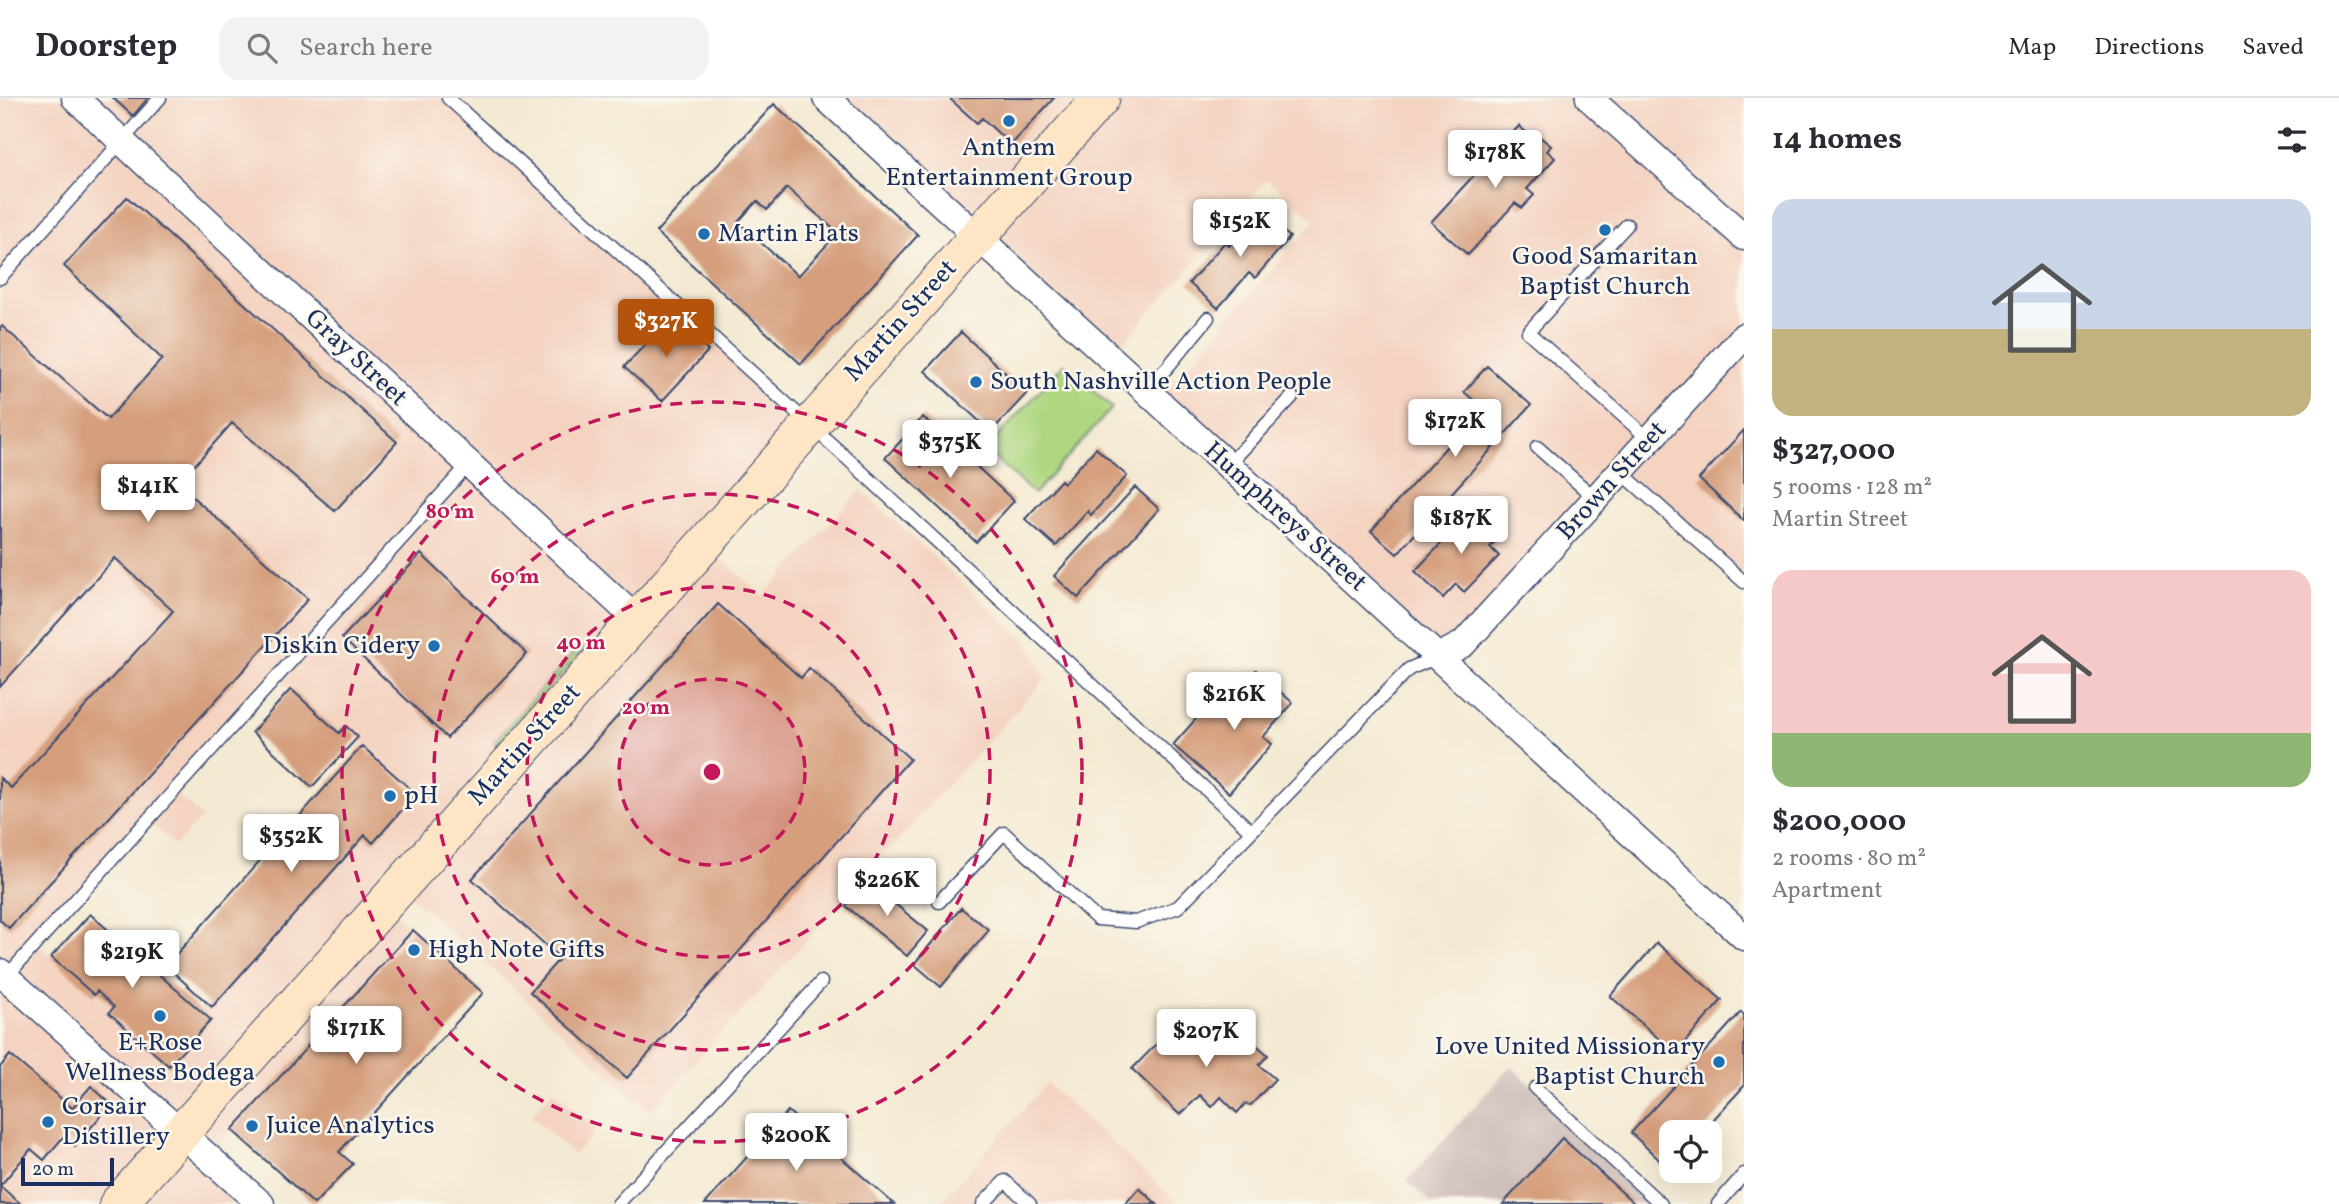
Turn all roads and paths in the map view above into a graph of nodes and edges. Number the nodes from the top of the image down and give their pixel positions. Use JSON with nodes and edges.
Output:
{"nodes":[{"id":1,"x":75,"y":98,"type":"edge"},
{"id":2,"x":160,"y":98,"type":"edge"},
{"id":3,"x":448,"y":98,"type":"edge"},
{"id":4,"x":826,"y":98,"type":"edge"},
{"id":5,"x":1101,"y":98,"type":"edge"},
{"id":6,"x":1589,"y":98,"type":"edge"},
{"id":7,"x":122,"y":140,"type":"junction"},
{"id":8,"x":1627,"y":225,"type":"dead end"},
{"id":9,"x":976,"y":236,"type":"junction"},
{"id":10,"x":1744,"y":237,"type":"edge"},
{"id":11,"x":0,"y":278,"type":"edge"},
{"id":12,"x":1208,"y":318,"type":"dead end"},
{"id":13,"x":1744,"y":336,"type":"edge"},
{"id":14,"x":1144,"y":389,"type":"junction"},
{"id":15,"x":1292,"y":397,"type":"dead end"},
{"id":16,"x":809,"y":424,"type":"junction"},
{"id":17,"x":1650,"y":440,"type":"junction"},
{"id":18,"x":1537,"y":447,"type":"dead end"},
{"id":19,"x":470,"y":464,"type":"junction"},
{"id":20,"x":1228,"y":465,"type":"junction"},
{"id":21,"x":1621,"y":472,"type":"junction"},
{"id":22,"x":1596,"y":499,"type":"junction"},
{"id":23,"x":1744,"y":582,"type":"edge"},
{"id":24,"x":636,"y":620,"type":"junction"},
{"id":25,"x":1438,"y":657,"type":"junction"},
{"id":26,"x":1251,"y":831,"type":"junction"},
{"id":27,"x":939,"y":902,"type":"dead end"},
{"id":28,"x":1744,"y":937,"type":"edge"},
{"id":29,"x":3,"y":974,"type":"edge"},
{"id":30,"x":821,"y":982,"type":"dead end"},
{"id":31,"x":1535,"y":1088,"type":"dead end"},
{"id":32,"x":181,"y":1133,"type":"junction"},
{"id":33,"x":1744,"y":1174,"type":"edge"},
{"id":34,"x":118,"y":1204,"type":"edge"},
{"id":35,"x":261,"y":1204,"type":"edge"},
{"id":36,"x":618,"y":1204,"type":"edge"},
{"id":37,"x":983,"y":1204,"type":"edge"},
{"id":38,"x":1030,"y":1204,"type":"edge"},
{"id":39,"x":1661,"y":1204,"type":"edge"},
{"id":40,"x":1717,"y":1204,"type":"edge"}],
"edges":[{"from":1,"to":7,"type":"street","name":"Gray Street"},
{"from":2,"to":7,"type":"lane"},
{"from":3,"to":16,"type":"lane"},
{"from":4,"to":9,"type":"street","name":"Humphreys Street"},
{"from":5,"to":9,"type":"street","name":"Martin Street"},
{"from":6,"to":10,"type":"street"},
{"from":7,"to":11,"type":"lane"},
{"from":7,"to":19,"type":"street","name":"Gray Street"},
{"from":8,"to":17,"type":"lane"},
{"from":9,"to":14,"type":"street","name":"Humphreys Street"},
{"from":9,"to":16,"type":"street","name":"Martin Street"},
{"from":12,"to":14,"type":"lane"},
{"from":13,"to":17,"type":"street","name":"Brown Street"},
{"from":14,"to":20,"type":"street","name":"Humphreys Street"},
{"from":15,"to":20,"type":"lane"},
{"from":16,"to":24,"type":"street","name":"Martin Street"},
{"from":16,"to":26,"type":"lane"},
{"from":17,"to":21,"type":"street","name":"Brown Street"},
{"from":18,"to":22,"type":"lane"},
{"from":19,"to":24,"type":"street","name":"Gray Street"},
{"from":19,"to":29,"type":"lane"},
{"from":20,"to":25,"type":"street","name":"Humphreys Street"},
{"from":21,"to":22,"type":"street","name":"Brown Street"},
{"from":21,"to":23,"type":"lane"},
{"from":22,"to":25,"type":"street","name":"Brown Street"},
{"from":24,"to":32,"type":"street","name":"Martin Street"},
{"from":25,"to":26,"type":"lane","name":"Brown Street"},
{"from":25,"to":28,"type":"street","name":"Humphreys Street"},
{"from":26,"to":27,"type":"lane"},
{"from":29,"to":32,"type":"street"},
{"from":30,"to":36,"type":"lane"},
{"from":31,"to":39,"type":"lane"},
{"from":32,"to":34,"type":"street","name":"Martin Street"},
{"from":32,"to":35,"type":"street"},
{"from":33,"to":40,"type":"lane"},
{"from":37,"to":38,"type":"lane"}]}
